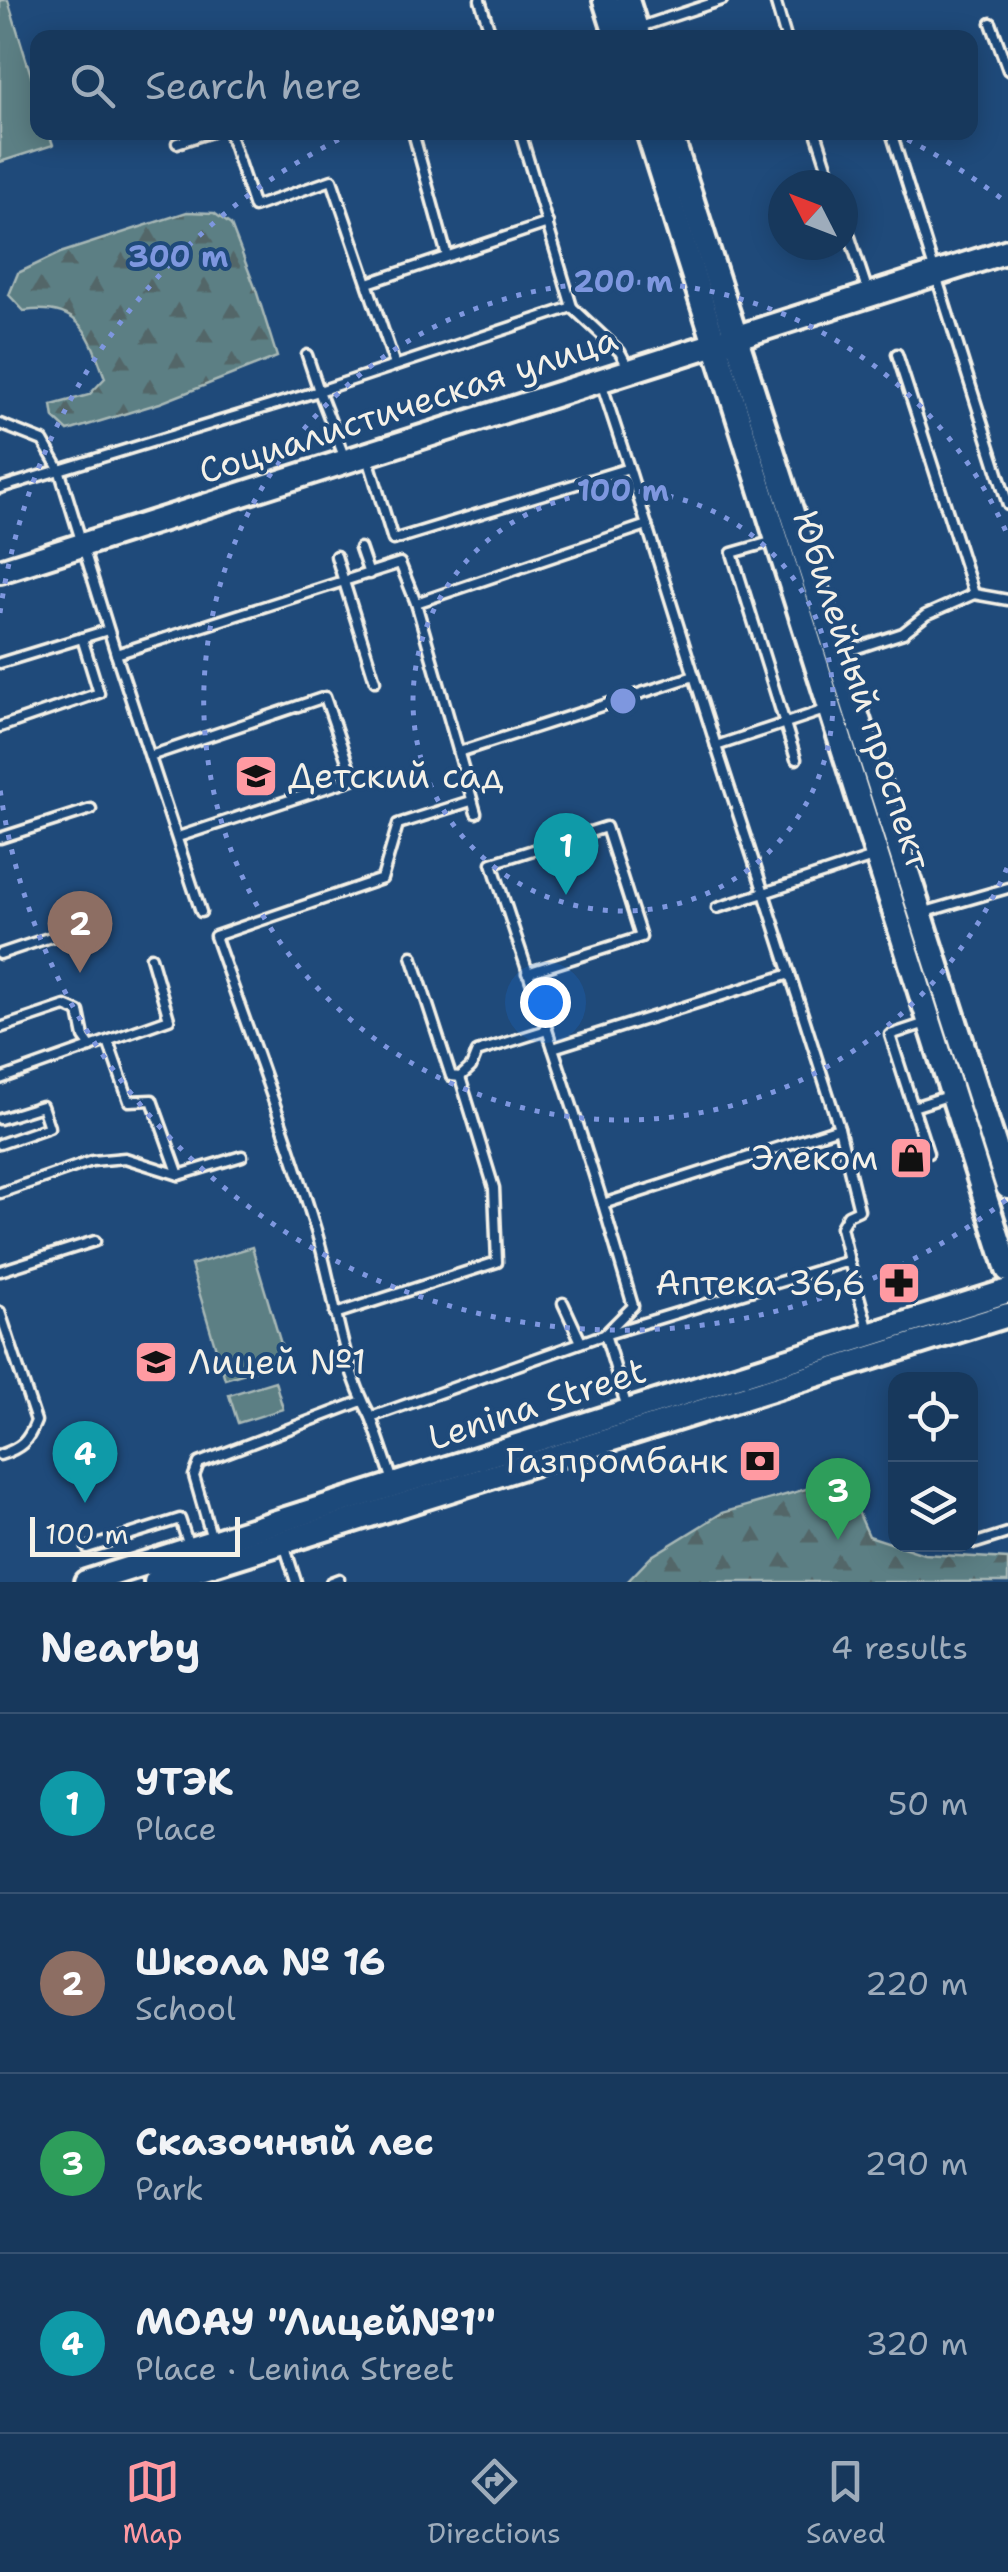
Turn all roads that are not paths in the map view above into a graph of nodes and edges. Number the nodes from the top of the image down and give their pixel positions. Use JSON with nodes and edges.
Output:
{"nodes":[{"id":1,"x":480,"y":0,"type":"edge"},
{"id":2,"x":605,"y":0,"type":"edge"},
{"id":3,"x":627,"y":0,"type":"edge"},
{"id":4,"x":722,"y":0,"type":"edge"},
{"id":5,"x":774,"y":0,"type":"edge"},
{"id":6,"x":991,"y":23,"type":"dead end"},
{"id":7,"x":489,"y":30,"type":"edge"},
{"id":8,"x":628,"y":30,"type":"edge"},
{"id":9,"x":631,"y":30,"type":"edge"},
{"id":10,"x":642,"y":30,"type":"edge"},
{"id":11,"x":783,"y":30,"type":"edge"},
{"id":12,"x":1008,"y":70,"type":"edge"},
{"id":13,"x":184,"y":140,"type":"edge"},
{"id":14,"x":232,"y":140,"type":"edge"},
{"id":15,"x":415,"y":140,"type":"edge"},
{"id":16,"x":522,"y":140,"type":"edge"},
{"id":17,"x":651,"y":140,"type":"edge"},
{"id":18,"x":672,"y":140,"type":"edge"},
{"id":19,"x":819,"y":140,"type":"edge"},
{"id":20,"x":893,"y":140,"type":"edge"},
{"id":21,"x":177,"y":142,"type":"dead end"},
{"id":22,"x":828,"y":170,"type":"edge"},
{"id":23,"x":548,"y":223,"type":"junction"},
{"id":24,"x":1008,"y":251,"type":"edge"},
{"id":25,"x":447,"y":256,"type":"junction"},
{"id":26,"x":857,"y":260,"type":"edge"},
{"id":27,"x":936,"y":273,"type":"junction"},
{"id":28,"x":368,"y":283,"type":"junction"},
{"id":29,"x":868,"y":294,"type":"junction"},
{"id":30,"x":572,"y":307,"type":"junction"},
{"id":31,"x":726,"y":340,"type":"junction"},
{"id":32,"x":897,"y":354,"type":"dead end"},
{"id":33,"x":307,"y":355,"type":"dead end"},
{"id":34,"x":395,"y":365,"type":"junction"},
{"id":35,"x":630,"y":371,"type":"junction"},
{"id":36,"x":600,"y":380,"type":"junction"},
{"id":37,"x":320,"y":391,"type":"junction"},
{"id":38,"x":0,"y":424,"type":"edge"},
{"id":39,"x":356,"y":457,"type":"junction"},
{"id":40,"x":628,"y":468,"type":"junction"},
{"id":41,"x":59,"y":469,"type":"junction"},
{"id":42,"x":0,"y":488,"type":"edge"},
{"id":43,"x":1008,"y":505,"type":"edge"},
{"id":44,"x":647,"y":525,"type":"junction"},
{"id":45,"x":393,"y":540,"type":"junction"},
{"id":46,"x":778,"y":540,"type":"junction"},
{"id":47,"x":80,"y":546,"type":"junction"},
{"id":48,"x":360,"y":548,"type":"dead end"},
{"id":49,"x":336,"y":556,"type":"dead end"},
{"id":50,"x":400,"y":564,"type":"junction"},
{"id":51,"x":0,"y":571,"type":"edge"},
{"id":52,"x":368,"y":574,"type":"junction"},
{"id":53,"x":344,"y":582,"type":"junction"},
{"id":54,"x":974,"y":594,"type":"junction"},
{"id":55,"x":1008,"y":600,"type":"edge"},
{"id":56,"x":416,"y":603,"type":"junction"},
{"id":57,"x":108,"y":630,"type":"junction"},
{"id":58,"x":82,"y":638,"type":"junction"},
{"id":59,"x":116,"y":654,"type":"junction"},
{"id":60,"x":838,"y":654,"type":"junction"},
{"id":61,"x":0,"y":663,"type":"edge"},
{"id":62,"x":694,"y":676,"type":"junction"},
{"id":63,"x":375,"y":681,"type":"dead end"},
{"id":64,"x":835,"y":696,"type":"junction"},
{"id":65,"x":785,"y":722,"type":"junction"},
{"id":66,"x":0,"y":727,"type":"edge"},
{"id":67,"x":716,"y":746,"type":"junction"},
{"id":68,"x":459,"y":752,"type":"junction"},
{"id":69,"x":150,"y":756,"type":"junction"},
{"id":70,"x":796,"y":758,"type":"dead end"},
{"id":71,"x":471,"y":801,"type":"junction"},
{"id":72,"x":91,"y":809,"type":"dead end"},
{"id":73,"x":476,"y":813,"type":"dead end"},
{"id":74,"x":178,"y":837,"type":"junction"},
{"id":75,"x":0,"y":838,"type":"edge"},
{"id":76,"x":878,"y":856,"type":"junction"},
{"id":77,"x":1008,"y":888,"type":"edge"},
{"id":78,"x":764,"y":893,"type":"junction"},
{"id":79,"x":718,"y":908,"type":"dead end"},
{"id":80,"x":201,"y":912,"type":"dead end"},
{"id":81,"x":920,"y":914,"type":"junction"},
{"id":82,"x":54,"y":936,"type":"dead end"},
{"id":83,"x":0,"y":954,"type":"edge"},
{"id":84,"x":412,"y":956,"type":"dead end"},
{"id":85,"x":151,"y":957,"type":"dead end"},
{"id":86,"x":528,"y":973,"type":"junction"},
{"id":87,"x":790,"y":974,"type":"junction"},
{"id":88,"x":930,"y":1022,"type":"junction"},
{"id":89,"x":0,"y":1028,"type":"edge"},
{"id":90,"x":547,"y":1030,"type":"junction"},
{"id":91,"x":108,"y":1041,"type":"junction"},
{"id":92,"x":90,"y":1047,"type":"junction"},
{"id":93,"x":553,"y":1048,"type":"junction"},
{"id":94,"x":460,"y":1077,"type":"junction"},
{"id":95,"x":0,"y":1079,"type":"edge"},
{"id":96,"x":953,"y":1094,"type":"junction"},
{"id":97,"x":913,"y":1107,"type":"junction"},
{"id":98,"x":0,"y":1119,"type":"edge"},
{"id":99,"x":839,"y":1128,"type":"junction"},
{"id":100,"x":0,"y":1144,"type":"edge"},
{"id":101,"x":928,"y":1153,"type":"dead end"},
{"id":102,"x":242,"y":1156,"type":"dead end"},
{"id":103,"x":179,"y":1174,"type":"junction"},
{"id":104,"x":1008,"y":1187,"type":"edge"},
{"id":105,"x":0,"y":1193,"type":"edge"},
{"id":106,"x":603,"y":1204,"type":"junction"},
{"id":107,"x":96,"y":1241,"type":"dead end"},
{"id":108,"x":849,"y":1261,"type":"junction"},
{"id":109,"x":1008,"y":1270,"type":"edge"},
{"id":110,"x":0,"y":1271,"type":"edge"},
{"id":111,"x":1008,"y":1291,"type":"edge"},
{"id":112,"x":564,"y":1302,"type":"dead end"},
{"id":113,"x":0,"y":1312,"type":"edge"},
{"id":114,"x":335,"y":1314,"type":"junction"},
{"id":115,"x":1004,"y":1316,"type":"edge"},
{"id":116,"x":605,"y":1334,"type":"junction"},
{"id":117,"x":870,"y":1335,"type":"junction"},
{"id":118,"x":581,"y":1342,"type":"junction"},
{"id":119,"x":362,"y":1401,"type":"junction"},
{"id":120,"x":628,"y":1412,"type":"junction"},
{"id":121,"x":371,"y":1417,"type":"junction"},
{"id":122,"x":0,"y":1455,"type":"edge"},
{"id":123,"x":394,"y":1486,"type":"junction"},
{"id":124,"x":1008,"y":1533,"type":"edge"},
{"id":125,"x":978,"y":1541,"type":"edge"},
{"id":126,"x":214,"y":1544,"type":"junction"},
{"id":127,"x":284,"y":1544,"type":"junction"},
{"id":128,"x":87,"y":1548,"type":"dead end"},
{"id":129,"x":188,"y":1558,"type":"junction"},
{"id":130,"x":86,"y":1582,"type":"edge"},
{"id":131,"x":156,"y":1582,"type":"edge"},
{"id":132,"x":296,"y":1582,"type":"edge"}],
"edges":[{"from":1,"to":7,"type":"lane"},
{"from":2,"to":8,"type":"main road"},
{"from":3,"to":9,"type":"main road"},
{"from":4,"to":10,"type":"lane"},
{"from":5,"to":11,"type":"lane"},
{"from":6,"to":12,"type":"lane"},
{"from":13,"to":21,"type":"lane"},
{"from":14,"to":28,"type":"lane"},
{"from":15,"to":25,"type":"lane"},
{"from":16,"to":23,"type":"lane"},
{"from":17,"to":31,"type":"main road","name":"Юбилейный проспект"},
{"from":18,"to":31,"type":"main road"},
{"from":19,"to":22,"type":"lane"},
{"from":20,"to":27,"type":"lane"},
{"from":23,"to":25,"type":"lane"},
{"from":23,"to":30,"type":"lane"},
{"from":24,"to":27,"type":"main road","name":"Социалистическая улица"},
{"from":25,"to":28,"type":"lane"},
{"from":26,"to":29,"type":"lane"},
{"from":27,"to":29,"type":"main road","name":"Социалистическая улица"},
{"from":27,"to":43,"type":"lane"},
{"from":28,"to":34,"type":"lane"},
{"from":29,"to":31,"type":"main road","name":"Социалистическая улица"},
{"from":30,"to":34,"type":"lane"},
{"from":30,"to":35,"type":"lane"},
{"from":31,"to":35,"type":"main road","name":"Социалистическая улица"},
{"from":31,"to":46,"type":"main road","name":"Юбилейный проспект"},
{"from":31,"to":60,"type":"main road","name":"Юбилейный проспект"},
{"from":32,"to":54,"type":"lane"},
{"from":33,"to":37,"type":"lane"},
{"from":34,"to":37,"type":"lane"},
{"from":35,"to":36,"type":"main road","name":"Социалистическая улица"},
{"from":36,"to":39,"type":"main road","name":"Социалистическая улица"},
{"from":36,"to":40,"type":"lane"},
{"from":37,"to":39,"type":"lane"},
{"from":37,"to":41,"type":"lane"},
{"from":38,"to":41,"type":"lane"},
{"from":39,"to":45,"type":"lane"},
{"from":39,"to":47,"type":"main road","name":"Социалистическая улица"},
{"from":40,"to":44,"type":"lane"},
{"from":40,"to":45,"type":"lane"},
{"from":41,"to":42,"type":"lane"},
{"from":41,"to":47,"type":"lane"},
{"from":44,"to":56,"type":"lane"},
{"from":44,"to":62,"type":"lane"},
{"from":45,"to":50,"type":"lane"},
{"from":46,"to":64,"type":"main road","name":"Юбилейный проспект"},
{"from":46,"to":65,"type":"lane"},
{"from":47,"to":51,"type":"main road","name":"Социалистическая улица"},
{"from":47,"to":57,"type":"lane"},
{"from":48,"to":52,"type":"lane"},
{"from":49,"to":53,"type":"lane"},
{"from":50,"to":52,"type":"lane"},
{"from":50,"to":56,"type":"lane"},
{"from":52,"to":53,"type":"lane"},
{"from":53,"to":59,"type":"lane"},
{"from":53,"to":63,"type":"lane"},
{"from":54,"to":55,"type":"lane"},
{"from":54,"to":60,"type":"lane"},
{"from":56,"to":68,"type":"lane"},
{"from":57,"to":58,"type":"lane"},
{"from":57,"to":59,"type":"lane"},
{"from":58,"to":61,"type":"lane"},
{"from":58,"to":66,"type":"lane"},
{"from":59,"to":69,"type":"lane"},
{"from":60,"to":64,"type":"main road","name":"Юбилейный проспект"},
{"from":62,"to":67,"type":"lane"},
{"from":62,"to":68,"type":"lane"},
{"from":64,"to":65,"type":"lane"},
{"from":64,"to":76,"type":"main road","name":"Юбилейный проспект"},
{"from":64,"to":81,"type":"main road","name":"Юбилейный проспект"},
{"from":65,"to":67,"type":"lane"},
{"from":65,"to":70,"type":"lane"},
{"from":67,"to":78,"type":"lane"},
{"from":68,"to":71,"type":"lane"},
{"from":69,"to":74,"type":"lane"},
{"from":69,"to":74,"type":"lane"},
{"from":71,"to":73,"type":"lane"},
{"from":71,"to":114,"type":"lane"},
{"from":72,"to":75,"type":"lane"},
{"from":74,"to":80,"type":"lane"},
{"from":76,"to":78,"type":"lane"},
{"from":76,"to":88,"type":"main road","name":"Юбилейный проспект"},
{"from":77,"to":81,"type":"lane"},
{"from":78,"to":79,"type":"lane"},
{"from":78,"to":87,"type":"lane"},
{"from":81,"to":104,"type":"main road","name":"Юбилейный проспект"},
{"from":82,"to":83,"type":"lane"},
{"from":84,"to":94,"type":"lane"},
{"from":85,"to":91,"type":"lane"},
{"from":86,"to":86,"type":"lane"},
{"from":86,"to":90,"type":"lane"},
{"from":87,"to":93,"type":"lane"},
{"from":87,"to":99,"type":"lane"},
{"from":88,"to":96,"type":"main road","name":"Юбилейный проспект"},
{"from":88,"to":97,"type":"lane"},
{"from":89,"to":92,"type":"lane"},
{"from":90,"to":93,"type":"lane"},
{"from":90,"to":94,"type":"lane"},
{"from":91,"to":92,"type":"lane"},
{"from":91,"to":103,"type":"lane"},
{"from":92,"to":95,"type":"lane"},
{"from":93,"to":106,"type":"lane"},
{"from":94,"to":114,"type":"lane"},
{"from":96,"to":97,"type":"lane"},
{"from":96,"to":109,"type":"main road","name":"Юбилейный проспект"},
{"from":97,"to":101,"type":"lane"},
{"from":98,"to":100,"type":"lane"},
{"from":99,"to":106,"type":"lane"},
{"from":99,"to":108,"type":"lane"},
{"from":102,"to":103,"type":"lane"},
{"from":103,"to":105,"type":"lane"},
{"from":106,"to":116,"type":"lane"},
{"from":107,"to":110,"type":"lane"},
{"from":108,"to":116,"type":"lane"},
{"from":108,"to":117,"type":"lane"},
{"from":111,"to":117,"type":"main road","name":"Lenina Street"},
{"from":112,"to":118,"type":"lane"},
{"from":113,"to":122,"type":"lane"},
{"from":114,"to":119,"type":"lane"},
{"from":115,"to":127,"type":"main road","name":"Lenina Street"},
{"from":116,"to":118,"type":"lane"},
{"from":116,"to":120,"type":"lane"},
{"from":117,"to":120,"type":"main road","name":"Lenina Street"},
{"from":118,"to":121,"type":"lane"},
{"from":119,"to":121,"type":"lane"},
{"from":119,"to":126,"type":"lane"},
{"from":120,"to":123,"type":"main road","name":"Lenina Street"},
{"from":121,"to":123,"type":"lane"},
{"from":123,"to":126,"type":"main road","name":"Lenina Street"},
{"from":124,"to":125,"type":"lane"},
{"from":126,"to":129,"type":"main road","name":"Lenina Street"},
{"from":127,"to":129,"type":"main road","name":"Lenina Street"},
{"from":127,"to":132,"type":"lane"},
{"from":128,"to":129,"type":"lane"},
{"from":129,"to":130,"type":"main road","name":"Lenina Street"},
{"from":129,"to":131,"type":"main road","name":"Lenina Street"}]}
